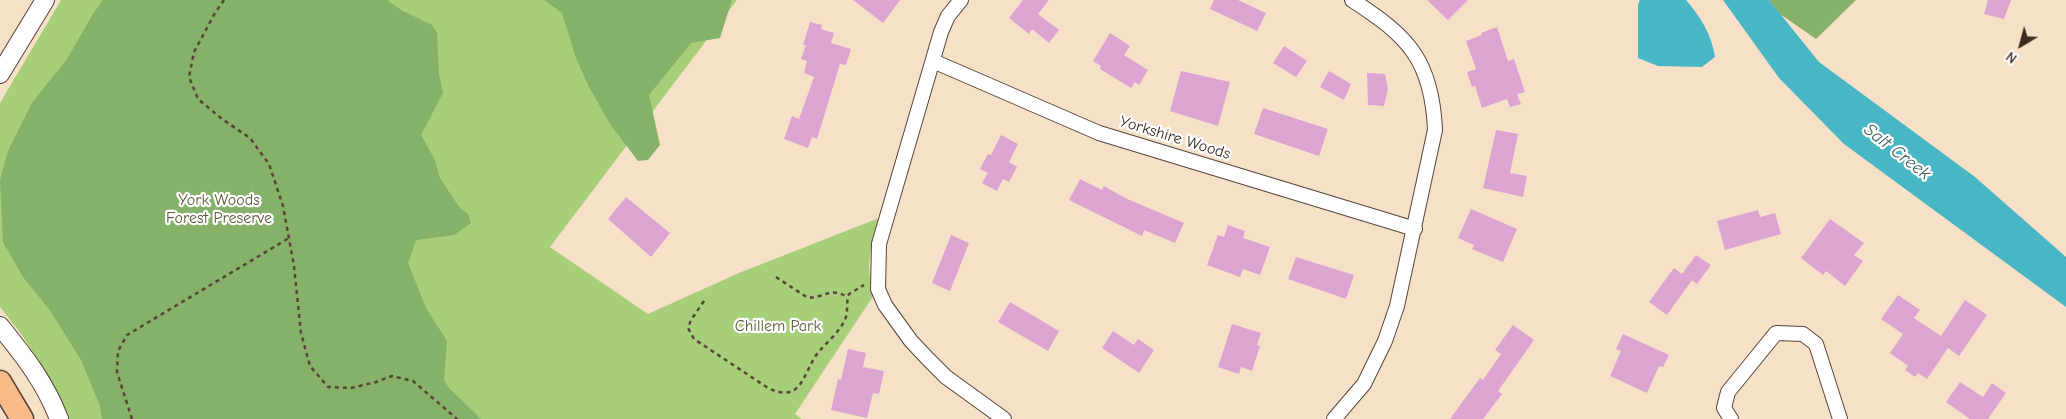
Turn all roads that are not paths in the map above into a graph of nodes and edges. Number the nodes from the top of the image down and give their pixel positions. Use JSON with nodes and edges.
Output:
{"nodes":[{"id":1,"x":45,"y":0,"type":"edge"},
{"id":2,"x":961,"y":0,"type":"edge"},
{"id":3,"x":1352,"y":0,"type":"edge"},
{"id":4,"x":933,"y":61,"type":"junction"},
{"id":5,"x":0,"y":74,"type":"edge"},
{"id":6,"x":1415,"y":228,"type":"junction"},
{"id":7,"x":0,"y":326,"type":"edge"},
{"id":8,"x":0,"y":382,"type":"edge"},
{"id":9,"x":22,"y":419,"type":"edge"},
{"id":10,"x":59,"y":419,"type":"edge"},
{"id":11,"x":1004,"y":419,"type":"edge"},
{"id":12,"x":1334,"y":419,"type":"edge"},
{"id":13,"x":1731,"y":419,"type":"edge"},
{"id":14,"x":1840,"y":419,"type":"edge"}],
"edges":[{"from":1,"to":5,"type":"street"},
{"from":2,"to":4,"type":"street"},
{"from":3,"to":6,"type":"street"},
{"from":4,"to":6,"type":"street","name":"Yorkshire Woods"},
{"from":4,"to":11,"type":"street"},
{"from":6,"to":12,"type":"street"},
{"from":7,"to":10,"type":"street"},
{"from":8,"to":9,"type":"highway"},
{"from":13,"to":14,"type":"street"}]}
